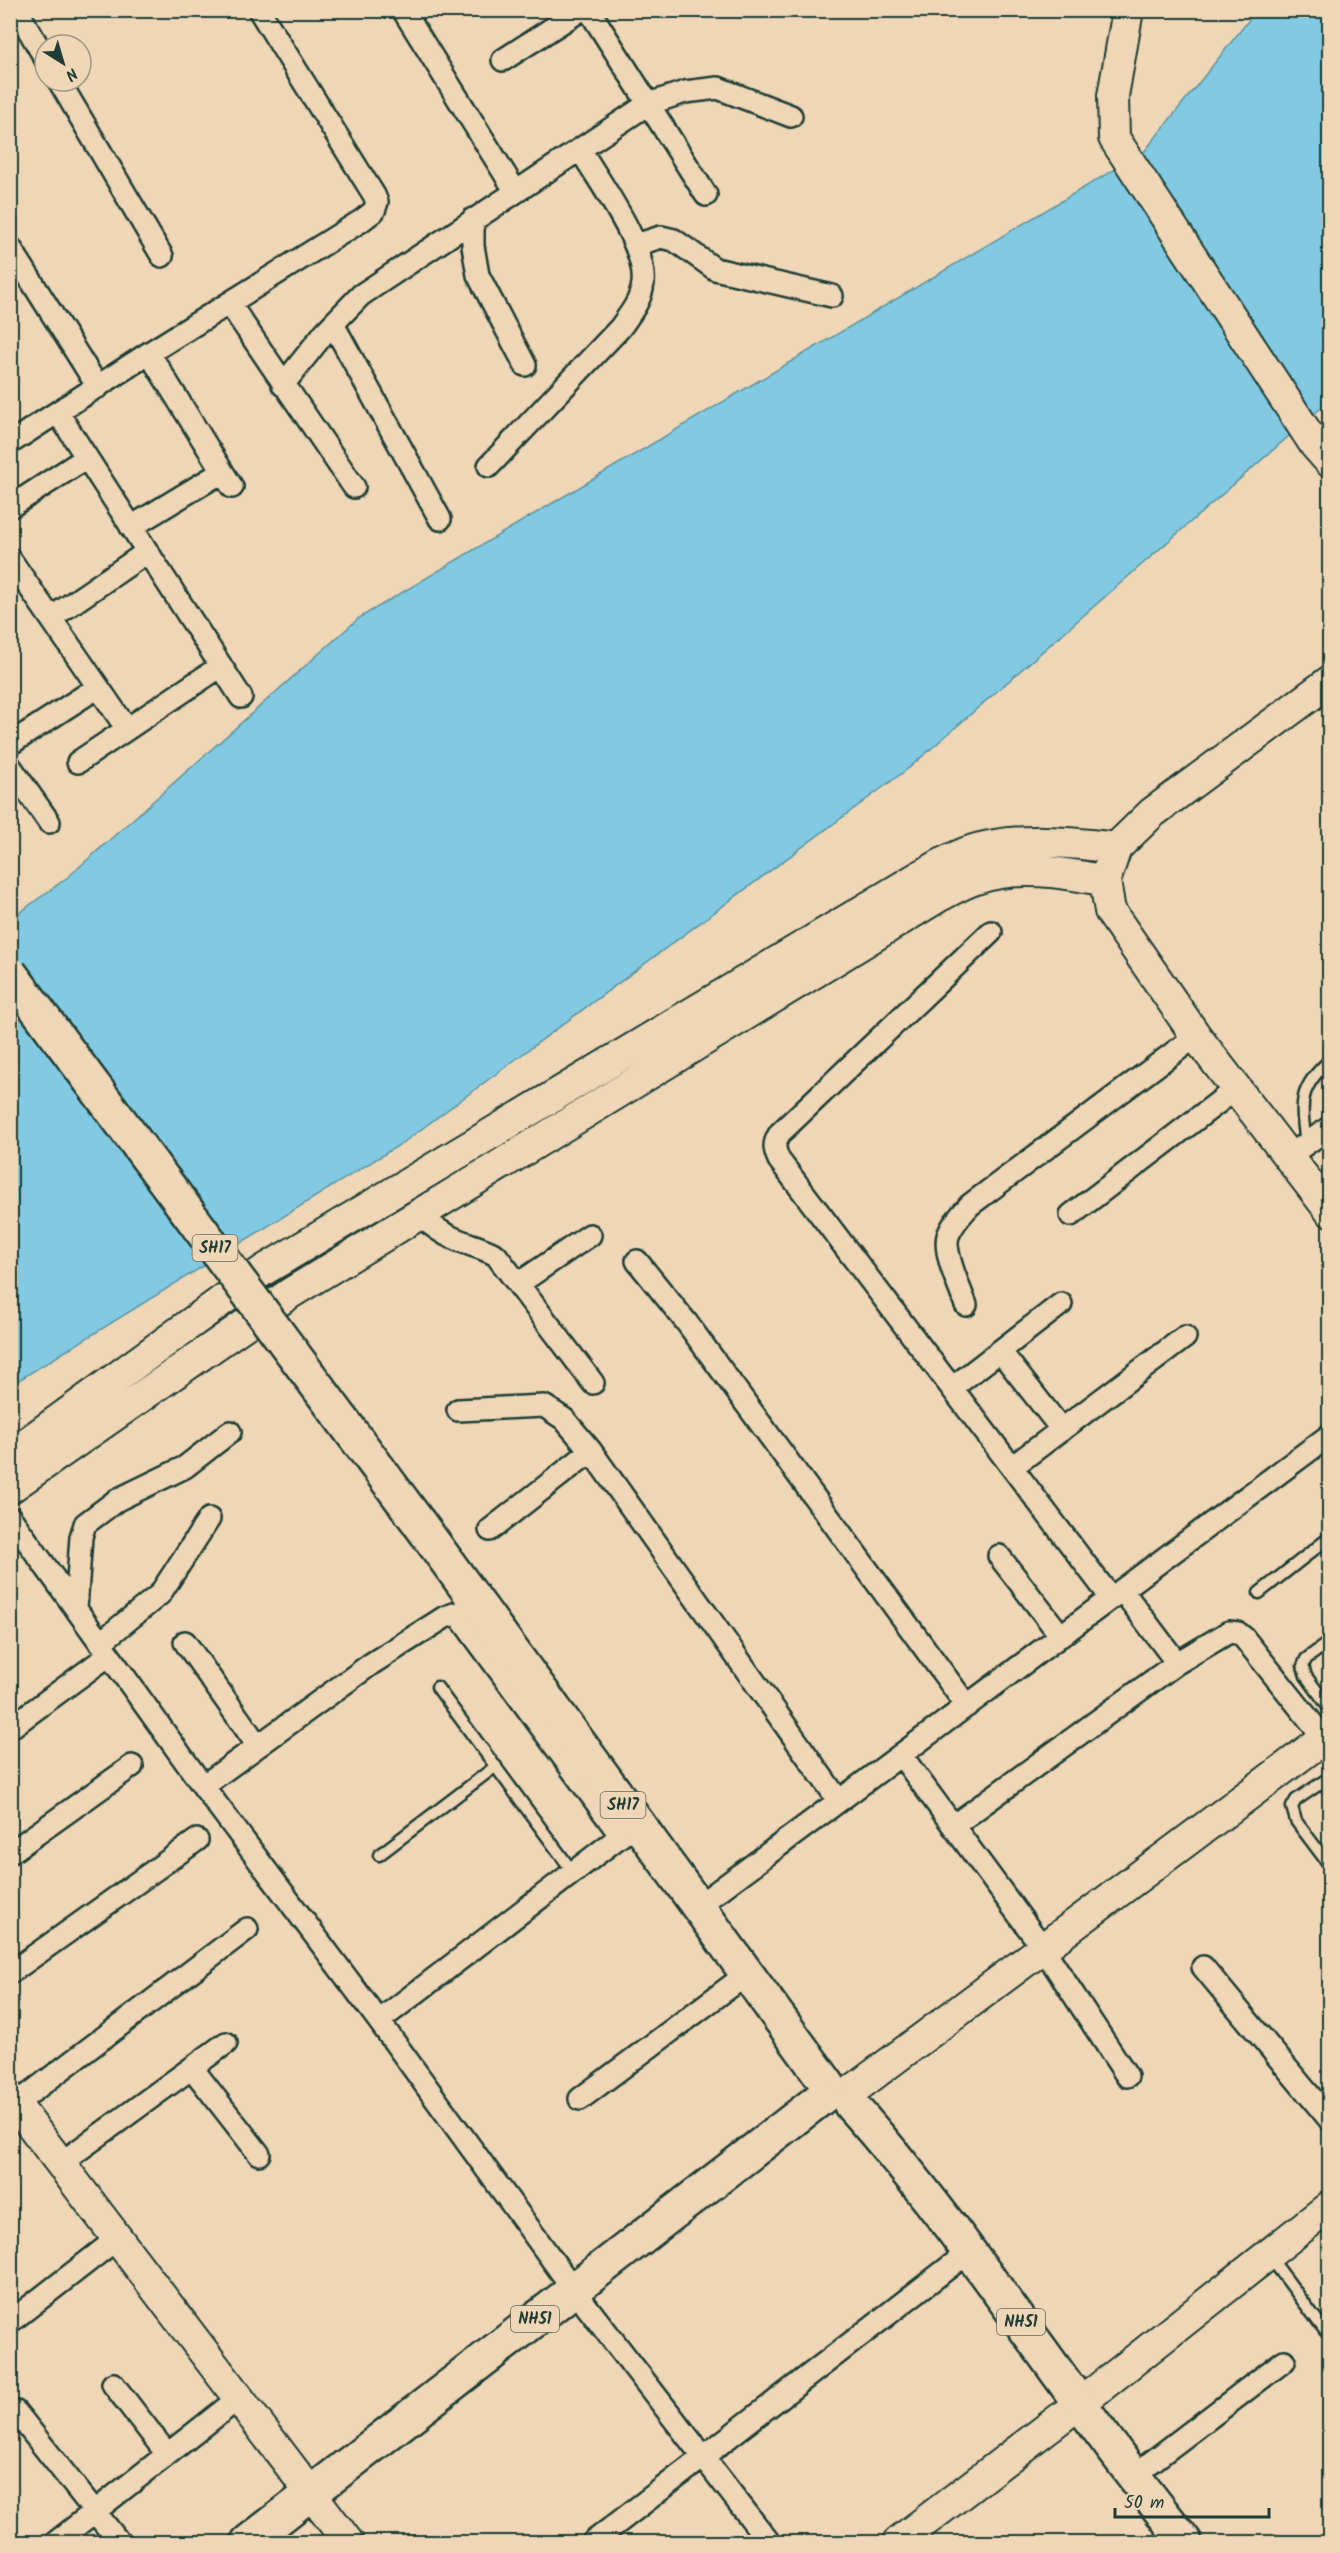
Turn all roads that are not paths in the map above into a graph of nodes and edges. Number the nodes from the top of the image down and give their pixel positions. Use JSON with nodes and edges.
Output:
{"nodes":[{"id":1,"x":17,"y":10,"type":"edge"},
{"id":2,"x":259,"y":10,"type":"edge"},
{"id":3,"x":403,"y":10,"type":"edge"},
{"id":4,"x":581,"y":10,"type":"edge"},
{"id":5,"x":589,"y":10,"type":"edge"},
{"id":6,"x":1128,"y":10,"type":"edge"},
{"id":7,"x":33,"y":37,"type":"edge"},
{"id":8,"x":503,"y":60,"type":"dead end"},
{"id":9,"x":66,"y":93,"type":"edge"},
{"id":10,"x":648,"y":104,"type":"junction"},
{"id":11,"x":791,"y":116,"type":"dead end"},
{"id":12,"x":580,"y":149,"type":"junction"},
{"id":13,"x":516,"y":192,"type":"junction"},
{"id":14,"x":706,"y":195,"type":"dead end"},
{"id":15,"x":473,"y":219,"type":"junction"},
{"id":16,"x":636,"y":245,"type":"junction"},
{"id":17,"x":10,"y":247,"type":"edge"},
{"id":18,"x":162,"y":256,"type":"dead end"},
{"id":19,"x":832,"y":296,"type":"dead end"},
{"id":20,"x":229,"y":303,"type":"junction"},
{"id":21,"x":333,"y":324,"type":"junction"},
{"id":22,"x":149,"y":353,"type":"junction"},
{"id":23,"x":525,"y":365,"type":"dead end"},
{"id":24,"x":283,"y":385,"type":"junction"},
{"id":25,"x":98,"y":387,"type":"junction"},
{"id":26,"x":58,"y":413,"type":"junction"},
{"id":27,"x":10,"y":443,"type":"edge"},
{"id":28,"x":1322,"y":453,"type":"edge"},
{"id":29,"x":87,"y":458,"type":"junction"},
{"id":30,"x":489,"y":466,"type":"dead end"},
{"id":31,"x":354,"y":487,"type":"dead end"},
{"id":32,"x":10,"y":507,"type":"edge"},
{"id":33,"x":440,"y":519,"type":"dead end"},
{"id":34,"x":131,"y":527,"type":"junction"},
{"id":35,"x":147,"y":552,"type":"junction"},
{"id":36,"x":10,"y":559,"type":"edge"},
{"id":37,"x":51,"y":618,"type":"junction"},
{"id":38,"x":221,"y":666,"type":"junction"},
{"id":39,"x":98,"y":687,"type":"junction"},
{"id":40,"x":1327,"y":690,"type":"edge"},
{"id":41,"x":241,"y":697,"type":"dead end"},
{"id":42,"x":127,"y":729,"type":"junction"},
{"id":43,"x":10,"y":744,"type":"edge"},
{"id":44,"x":78,"y":762,"type":"dead end"},
{"id":45,"x":10,"y":766,"type":"edge"},
{"id":46,"x":48,"y":822,"type":"dead end"},
{"id":47,"x":1116,"y":848,"type":"junction"},
{"id":48,"x":1105,"y":881,"type":"junction"},
{"id":49,"x":991,"y":932,"type":"dead end"},
{"id":50,"x":10,"y":973,"type":"edge"},
{"id":51,"x":1197,"y":1036,"type":"junction"},
{"id":52,"x":1329,"y":1060,"type":"edge"},
{"id":53,"x":1237,"y":1088,"type":"junction"},
{"id":54,"x":1329,"y":1127,"type":"edge"},
{"id":55,"x":1297,"y":1150,"type":"junction"},
{"id":56,"x":1329,"y":1211,"type":"edge"},
{"id":57,"x":419,"y":1215,"type":"junction"},
{"id":58,"x":1071,"y":1215,"type":"dead end"},
{"id":59,"x":590,"y":1236,"type":"dead end"},
{"id":60,"x":637,"y":1262,"type":"dead end"},
{"id":61,"x":518,"y":1284,"type":"junction"},
{"id":62,"x":966,"y":1305,"type":"dead end"},
{"id":63,"x":1061,"y":1305,"type":"dead end"},
{"id":64,"x":1185,"y":1336,"type":"dead end"},
{"id":65,"x":1000,"y":1352,"type":"junction"},
{"id":66,"x":593,"y":1383,"type":"dead end"},
{"id":67,"x":952,"y":1388,"type":"junction"},
{"id":68,"x":458,"y":1410,"type":"dead end"},
{"id":69,"x":1062,"y":1430,"type":"junction"},
{"id":70,"x":230,"y":1432,"type":"dead end"},
{"id":71,"x":1329,"y":1435,"type":"edge"},
{"id":72,"x":591,"y":1451,"type":"junction"},
{"id":73,"x":10,"y":1455,"type":"edge"},
{"id":74,"x":1012,"y":1467,"type":"junction"},
{"id":75,"x":10,"y":1488,"type":"edge"},
{"id":76,"x":10,"y":1517,"type":"edge"},
{"id":77,"x":209,"y":1519,"type":"dead end"},
{"id":78,"x":490,"y":1530,"type":"dead end"},
{"id":79,"x":1329,"y":1537,"type":"edge"},
{"id":80,"x":999,"y":1556,"type":"dead end"},
{"id":81,"x":1259,"y":1593,"type":"dead end"},
{"id":82,"x":1117,"y":1594,"type":"junction"},
{"id":83,"x":76,"y":1608,"type":"junction"},
{"id":84,"x":1061,"y":1636,"type":"junction"},
{"id":85,"x":1329,"y":1641,"type":"edge"},
{"id":86,"x":184,"y":1642,"type":"dead end"},
{"id":87,"x":105,"y":1649,"type":"junction"},
{"id":88,"x":1178,"y":1663,"type":"junction"},
{"id":89,"x":436,"y":1687,"type":"dead end"},
{"id":90,"x":967,"y":1706,"type":"junction"},
{"id":91,"x":1328,"y":1727,"type":"edge"},
{"id":92,"x":10,"y":1728,"type":"edge"},
{"id":93,"x":258,"y":1746,"type":"junction"},
{"id":94,"x":901,"y":1755,"type":"junction"},
{"id":95,"x":132,"y":1766,"type":"dead end"},
{"id":96,"x":495,"y":1767,"type":"junction"},
{"id":97,"x":1329,"y":1777,"type":"edge"},
{"id":98,"x":203,"y":1786,"type":"junction"},
{"id":99,"x":839,"y":1801,"type":"junction"},
{"id":100,"x":953,"y":1826,"type":"junction"},
{"id":101,"x":628,"y":1830,"type":"junction"},
{"id":102,"x":197,"y":1840,"type":"dead end"},
{"id":103,"x":10,"y":1853,"type":"edge"},
{"id":104,"x":378,"y":1855,"type":"dead end"},
{"id":105,"x":1329,"y":1866,"type":"edge"},
{"id":106,"x":573,"y":1872,"type":"junction"},
{"id":107,"x":698,"y":1906,"type":"junction"},
{"id":108,"x":247,"y":1929,"type":"dead end"},
{"id":109,"x":1043,"y":1948,"type":"junction"},
{"id":110,"x":1203,"y":1967,"type":"dead end"},
{"id":111,"x":10,"y":1973,"type":"edge"},
{"id":112,"x":747,"y":1974,"type":"junction"},
{"id":113,"x":379,"y":2021,"type":"junction"},
{"id":114,"x":226,"y":2043,"type":"dead end"},
{"id":115,"x":192,"y":2068,"type":"junction"},
{"id":116,"x":1127,"y":2076,"type":"dead end"},
{"id":117,"x":580,"y":2099,"type":"dead end"},
{"id":118,"x":837,"y":2100,"type":"junction"},
{"id":119,"x":15,"y":2108,"type":"edge"},
{"id":120,"x":1329,"y":2120,"type":"edge"},
{"id":121,"x":259,"y":2154,"type":"dead end"},
{"id":122,"x":60,"y":2163,"type":"junction"},
{"id":123,"x":1329,"y":2206,"type":"edge"},
{"id":124,"x":118,"y":2238,"type":"junction"},
{"id":125,"x":1268,"y":2254,"type":"junction"},
{"id":126,"x":962,"y":2258,"type":"junction"},
{"id":127,"x":580,"y":2298,"type":"junction"},
{"id":128,"x":10,"y":2322,"type":"edge"},
{"id":129,"x":1326,"y":2332,"type":"dead end"},
{"id":130,"x":1284,"y":2361,"type":"dead end"},
{"id":131,"x":113,"y":2384,"type":"dead end"},
{"id":132,"x":239,"y":2398,"type":"junction"},
{"id":133,"x":1072,"y":2409,"type":"junction"},
{"id":134,"x":16,"y":2412,"type":"dead end"},
{"id":135,"x":167,"y":2454,"type":"junction"},
{"id":136,"x":702,"y":2458,"type":"junction"},
{"id":137,"x":1133,"y":2476,"type":"junction"},
{"id":138,"x":317,"y":2502,"type":"junction"},
{"id":139,"x":95,"y":2512,"type":"junction"},
{"id":140,"x":56,"y":2542,"type":"edge"},
{"id":141,"x":119,"y":2542,"type":"edge"},
{"id":142,"x":248,"y":2542,"type":"edge"},
{"id":143,"x":282,"y":2542,"type":"edge"},
{"id":144,"x":348,"y":2542,"type":"edge"},
{"id":145,"x":593,"y":2542,"type":"edge"},
{"id":146,"x":769,"y":2542,"type":"edge"},
{"id":147,"x":898,"y":2542,"type":"edge"},
{"id":148,"x":1159,"y":2542,"type":"edge"},
{"id":149,"x":1185,"y":2542,"type":"edge"}],
"edges":[{"from":1,"to":7,"type":"street"},
{"from":2,"to":20,"type":"street"},
{"from":3,"to":13,"type":"street"},
{"from":4,"to":8,"type":"street"},
{"from":5,"to":10,"type":"street"},
{"from":6,"to":28,"type":"street"},
{"from":9,"to":18,"type":"street"},
{"from":10,"to":11,"type":"street"},
{"from":10,"to":12,"type":"street"},
{"from":10,"to":14,"type":"street"},
{"from":12,"to":13,"type":"street"},
{"from":12,"to":16,"type":"street"},
{"from":13,"to":15,"type":"street"},
{"from":15,"to":21,"type":"street"},
{"from":15,"to":23,"type":"street"},
{"from":16,"to":19,"type":"street"},
{"from":16,"to":30,"type":"street"},
{"from":17,"to":25,"type":"street"},
{"from":20,"to":22,"type":"street"},
{"from":20,"to":24,"type":"street"},
{"from":21,"to":24,"type":"street"},
{"from":21,"to":33,"type":"street"},
{"from":22,"to":25,"type":"street"},
{"from":22,"to":34,"type":"street"},
{"from":24,"to":31,"type":"street"},
{"from":25,"to":26,"type":"street"},
{"from":26,"to":27,"type":"street"},
{"from":26,"to":29,"type":"street"},
{"from":29,"to":32,"type":"street"},
{"from":29,"to":34,"type":"street"},
{"from":34,"to":35,"type":"street"},
{"from":35,"to":37,"type":"street"},
{"from":35,"to":38,"type":"street"},
{"from":36,"to":37,"type":"street"},
{"from":37,"to":39,"type":"street"},
{"from":38,"to":41,"type":"street"},
{"from":38,"to":42,"type":"street"},
{"from":39,"to":42,"type":"street"},
{"from":39,"to":43,"type":"street"},
{"from":40,"to":47,"type":"street"},
{"from":42,"to":44,"type":"street"},
{"from":45,"to":46,"type":"street"},
{"from":47,"to":48,"type":"street"},
{"from":47,"to":73,"type":"street"},
{"from":48,"to":51,"type":"street"},
{"from":48,"to":57,"type":"street"},
{"from":49,"to":67,"type":"street"},
{"from":50,"to":101,"type":"main road","number":"SH17","bridge":true},
{"from":51,"to":53,"type":"street"},
{"from":51,"to":62,"type":"street"},
{"from":52,"to":55,"type":"lane"},
{"from":53,"to":55,"type":"street"},
{"from":53,"to":58,"type":"street"},
{"from":54,"to":55,"type":"street"},
{"from":55,"to":56,"type":"street"},
{"from":57,"to":61,"type":"street"},
{"from":57,"to":75,"type":"street"},
{"from":59,"to":61,"type":"street"},
{"from":60,"to":90,"type":"street"},
{"from":61,"to":66,"type":"street"},
{"from":63,"to":65,"type":"street"},
{"from":64,"to":69,"type":"street"},
{"from":65,"to":67,"type":"street"},
{"from":65,"to":69,"type":"street"},
{"from":67,"to":74,"type":"street"},
{"from":68,"to":72,"type":"street"},
{"from":69,"to":74,"type":"street"},
{"from":70,"to":83,"type":"street"},
{"from":71,"to":82,"type":"street"},
{"from":72,"to":78,"type":"street"},
{"from":72,"to":99,"type":"street"},
{"from":74,"to":82,"type":"street"},
{"from":76,"to":83,"type":"street"},
{"from":77,"to":87,"type":"street"},
{"from":79,"to":81,"type":"lane"},
{"from":80,"to":84,"type":"street"},
{"from":82,"to":84,"type":"street"},
{"from":82,"to":88,"type":"street"},
{"from":83,"to":87,"type":"street"},
{"from":84,"to":90,"type":"street"},
{"from":85,"to":91,"type":"lane"},
{"from":86,"to":93,"type":"street"},
{"from":87,"to":92,"type":"street"},
{"from":87,"to":98,"type":"street"},
{"from":88,"to":91,"type":"street"},
{"from":88,"to":100,"type":"street"},
{"from":89,"to":96,"type":"lane"},
{"from":90,"to":94,"type":"street"},
{"from":91,"to":109,"type":"street"},
{"from":93,"to":98,"type":"street"},
{"from":93,"to":101,"type":"street"},
{"from":94,"to":99,"type":"street"},
{"from":94,"to":100,"type":"street"},
{"from":95,"to":103,"type":"street"},
{"from":96,"to":104,"type":"lane"},
{"from":96,"to":106,"type":"lane"},
{"from":97,"to":105,"type":"lane"},
{"from":98,"to":113,"type":"street"},
{"from":99,"to":107,"type":"street"},
{"from":100,"to":109,"type":"street"},
{"from":101,"to":106,"type":"street"},
{"from":101,"to":107,"type":"main road","number":"SH17"},
{"from":102,"to":111,"type":"street"},
{"from":106,"to":113,"type":"street"},
{"from":107,"to":112,"type":"main road","number":"SH17"},
{"from":108,"to":119,"type":"street"},
{"from":109,"to":116,"type":"street"},
{"from":109,"to":118,"type":"street"},
{"from":110,"to":120,"type":"street"},
{"from":112,"to":117,"type":"street"},
{"from":112,"to":118,"type":"main road","number":"SH17"},
{"from":113,"to":127,"type":"street"},
{"from":114,"to":115,"type":"street"},
{"from":115,"to":121,"type":"street"},
{"from":115,"to":122,"type":"street"},
{"from":118,"to":126,"type":"main road","number":"NH51"},
{"from":118,"to":127,"type":"main road","number":"NH51"},
{"from":119,"to":122,"type":"street"},
{"from":122,"to":124,"type":"street"},
{"from":123,"to":125,"type":"street"},
{"from":124,"to":128,"type":"street"},
{"from":124,"to":132,"type":"street"},
{"from":125,"to":129,"type":"lane"},
{"from":125,"to":133,"type":"street"},
{"from":126,"to":133,"type":"main road","number":"NH51"},
{"from":126,"to":136,"type":"street"},
{"from":127,"to":136,"type":"street"},
{"from":127,"to":138,"type":"main road","number":"NH51"},
{"from":130,"to":137,"type":"street"},
{"from":131,"to":135,"type":"street"},
{"from":132,"to":135,"type":"street"},
{"from":132,"to":138,"type":"street"},
{"from":133,"to":137,"type":"main road","number":"NH51"},
{"from":133,"to":147,"type":"street"},
{"from":133,"to":148,"type":"main road","number":"NH51"},
{"from":134,"to":139,"type":"street"},
{"from":135,"to":139,"type":"street"},
{"from":136,"to":145,"type":"street"},
{"from":136,"to":146,"type":"street"},
{"from":137,"to":149,"type":"main road","number":"NH51"},
{"from":138,"to":142,"type":"main road","number":"NH51"},
{"from":138,"to":143,"type":"main road","number":"NH51"},
{"from":138,"to":144,"type":"street"},
{"from":139,"to":140,"type":"street"},
{"from":139,"to":141,"type":"street"}]}
